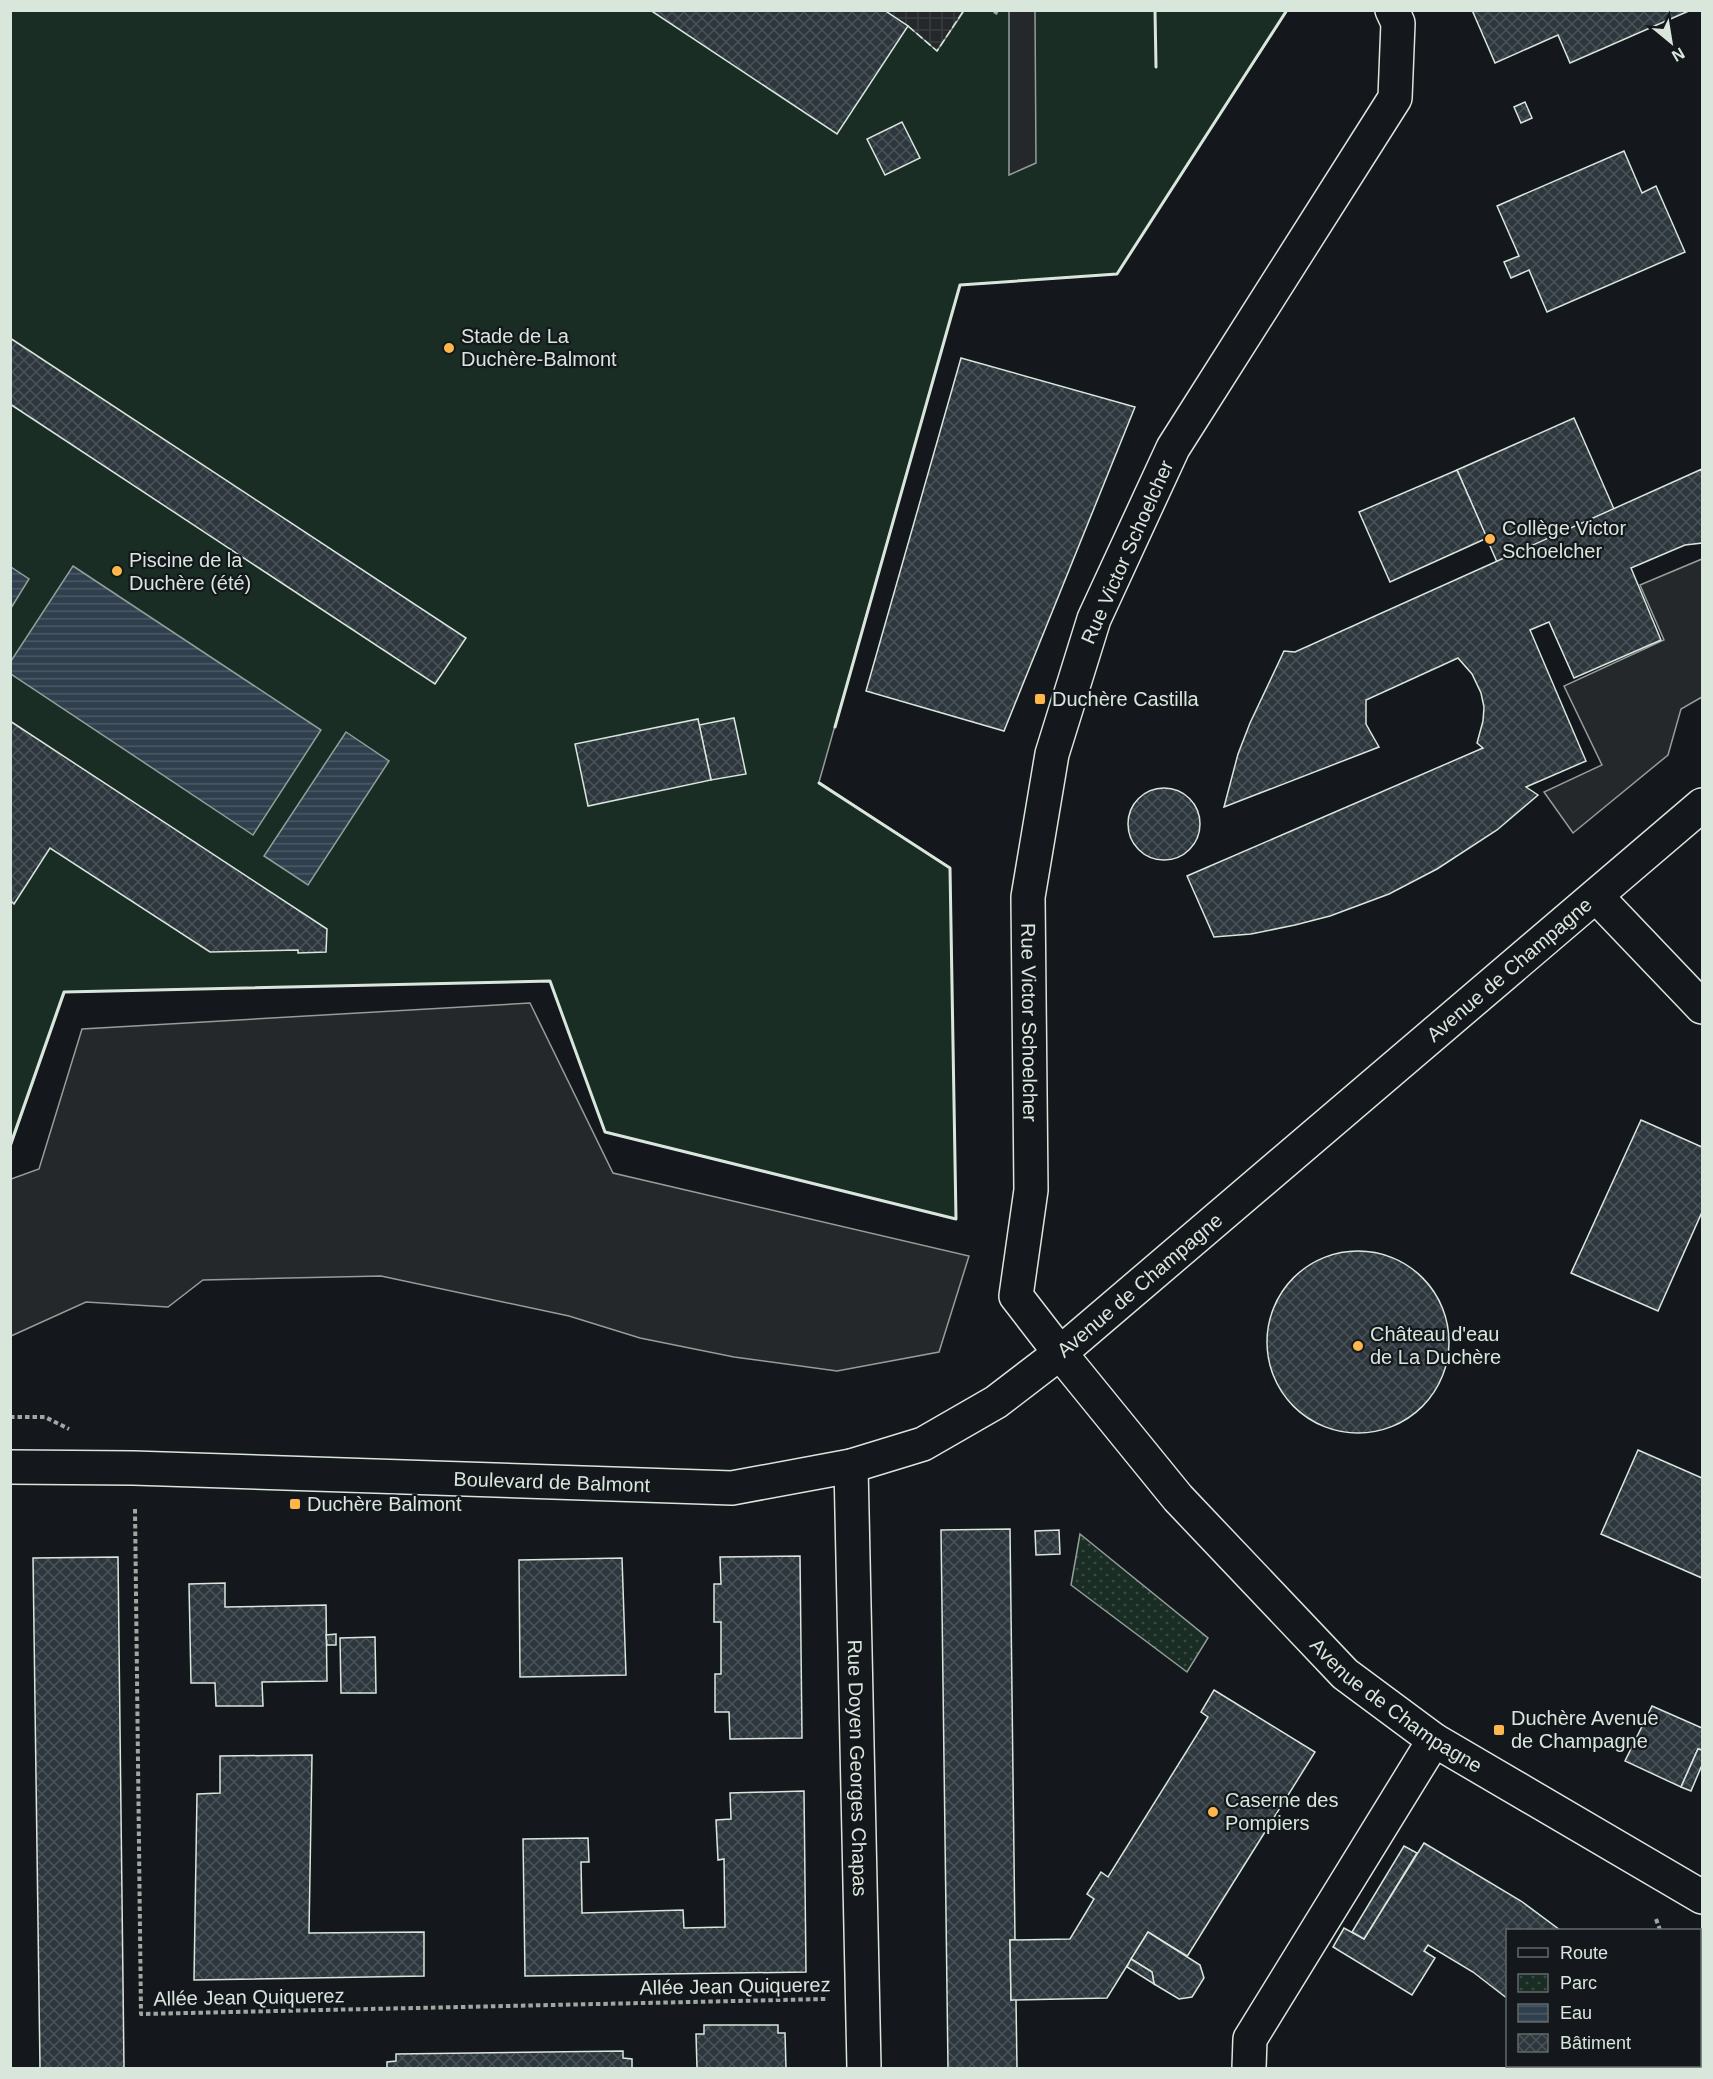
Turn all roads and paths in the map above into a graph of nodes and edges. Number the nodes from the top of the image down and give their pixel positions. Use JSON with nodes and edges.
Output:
{"nodes":[{"id":1,"x":1392,"y":10,"type":"edge"},
{"id":2,"x":1702,"y":805,"type":"edge"},
{"id":3,"x":1596,"y":896,"type":"junction"},
{"id":4,"x":1702,"y":1007,"type":"edge"},
{"id":5,"x":1060,"y":1353,"type":"junction"},
{"id":6,"x":10,"y":1417,"type":"edge"},
{"id":7,"x":72,"y":1430,"type":"dead end"},
{"id":8,"x":851,"y":1466,"type":"junction"},
{"id":9,"x":10,"y":1467,"type":"edge"},
{"id":10,"x":135,"y":1509,"type":"dead end"},
{"id":11,"x":1434,"y":1740,"type":"junction"},
{"id":12,"x":1702,"y":1897,"type":"edge"},
{"id":13,"x":1656,"y":1919,"type":"dead end"},
{"id":14,"x":1660,"y":1929,"type":"edge"},
{"id":15,"x":863,"y":1998,"type":"junction"},
{"id":16,"x":864,"y":2068,"type":"edge"},
{"id":17,"x":1248,"y":2068,"type":"edge"}],
"edges":[{"from":1,"to":5,"type":"street","name":"Rue Victor Schoelcher"},
{"from":2,"to":3,"type":"street","name":"Avenue de Champagne"},
{"from":3,"to":4,"type":"street"},
{"from":3,"to":5,"type":"street","name":"Avenue de Champagne"},
{"from":5,"to":8,"type":"street","name":"Boulevard de Balmont"},
{"from":5,"to":11,"type":"street","name":"Avenue de Champagne"},
{"from":6,"to":7,"type":"path"},
{"from":8,"to":9,"type":"street","name":"Boulevard de Balmont"},
{"from":8,"to":15,"type":"street","name":"Rue Doyen Georges Chapas"},
{"from":10,"to":15,"type":"path","name":"Allée Jean Quiquerez"},
{"from":11,"to":12,"type":"street","name":"Avenue de Champagne"},
{"from":11,"to":17,"type":"street"},
{"from":13,"to":14,"type":"path"},
{"from":15,"to":16,"type":"street","name":"Rue Doyen Georges Chapas"}]}
